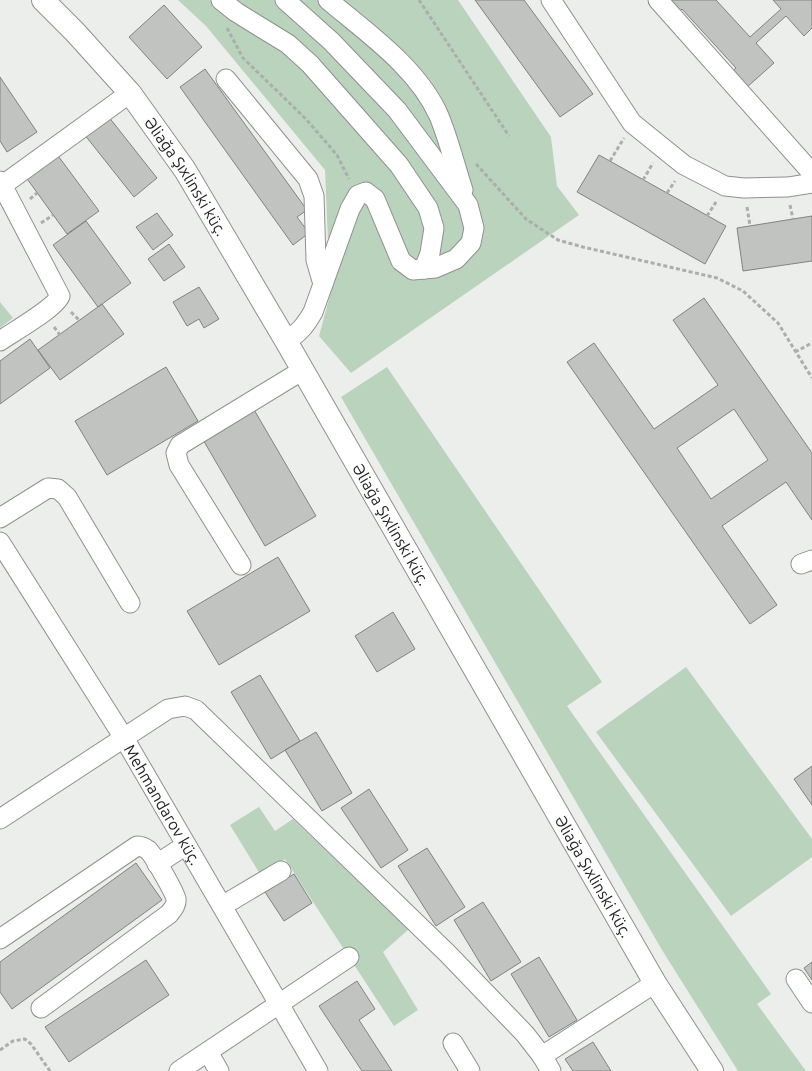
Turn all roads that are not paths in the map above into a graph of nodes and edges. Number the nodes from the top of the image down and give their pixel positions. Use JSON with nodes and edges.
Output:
{"nodes":[{"id":1,"x":44,"y":0,"type":"edge"},
{"id":2,"x":221,"y":0,"type":"edge"},
{"id":3,"x":285,"y":0,"type":"edge"},
{"id":4,"x":328,"y":0,"type":"edge"},
{"id":5,"x":551,"y":0,"type":"edge"},
{"id":6,"x":658,"y":0,"type":"edge"},
{"id":7,"x":226,"y":79,"type":"dead end"},
{"id":8,"x":130,"y":93,"type":"junction"},
{"id":9,"x":812,"y":173,"type":"edge"},
{"id":10,"x":812,"y":183,"type":"edge"},
{"id":11,"x":1,"y":185,"type":"edge"},
{"id":12,"x":468,"y":205,"type":"junction"},
{"id":13,"x":424,"y":269,"type":"junction"},
{"id":14,"x":323,"y":284,"type":"junction"},
{"id":15,"x":0,"y":341,"type":"edge"},
{"id":16,"x":286,"y":341,"type":"junction"},
{"id":17,"x":303,"y":370,"type":"junction"},
{"id":18,"x":0,"y":518,"type":"edge"},
{"id":19,"x":0,"y":542,"type":"edge"},
{"id":20,"x":241,"y":565,"type":"dead end"},
{"id":21,"x":130,"y":603,"type":"dead end"},
{"id":22,"x":124,"y":738,"type":"junction"},
{"id":23,"x":0,"y":819,"type":"edge"},
{"id":24,"x":186,"y":845,"type":"junction"},
{"id":25,"x":158,"y":864,"type":"junction"},
{"id":26,"x":281,"y":871,"type":"dead end"},
{"id":27,"x":222,"y":906,"type":"junction"},
{"id":28,"x":0,"y":939,"type":"edge"},
{"id":29,"x":349,"y":957,"type":"dead end"},
{"id":30,"x":796,"y":979,"type":"dead end"},
{"id":31,"x":655,"y":983,"type":"junction"},
{"id":32,"x":812,"y":1003,"type":"edge"},
{"id":33,"x":280,"y":1004,"type":"junction"},
{"id":34,"x":42,"y":1008,"type":"dead end"},
{"id":35,"x":453,"y":1044,"type":"dead end"},
{"id":36,"x":208,"y":1052,"type":"junction"},
{"id":37,"x":547,"y":1063,"type":"edge"},
{"id":38,"x":179,"y":1071,"type":"edge"},
{"id":39,"x":219,"y":1071,"type":"edge"},
{"id":40,"x":318,"y":1071,"type":"edge"},
{"id":41,"x":470,"y":1071,"type":"edge"},
{"id":42,"x":712,"y":1071,"type":"edge"}],
"edges":[{"from":1,"to":8,"type":"main road","name":"Əliağa Şıxlinski küç."},
{"from":2,"to":13,"type":"street"},
{"from":3,"to":12,"type":"street"},
{"from":4,"to":12,"type":"street"},
{"from":5,"to":10,"type":"street"},
{"from":6,"to":9,"type":"street"},
{"from":7,"to":14,"type":"street"},
{"from":8,"to":11,"type":"street"},
{"from":8,"to":16,"type":"main road","name":"Əliağa Şıxlinski küç."},
{"from":11,"to":15,"type":"street"},
{"from":12,"to":13,"type":"street"},
{"from":13,"to":14,"type":"street"},
{"from":14,"to":16,"type":"street"},
{"from":16,"to":17,"type":"main road","name":"Əliağa Şıxlinski küç."},
{"from":17,"to":20,"type":"street"},
{"from":17,"to":31,"type":"main road","name":"Əliağa Şıxlinski küç."},
{"from":18,"to":21,"type":"street"},
{"from":19,"to":22,"type":"street","name":"Mehmandarov küç."},
{"from":22,"to":23,"type":"street"},
{"from":22,"to":24,"type":"street","name":"Mehmandarov küç."},
{"from":22,"to":37,"type":"street"},
{"from":24,"to":25,"type":"street"},
{"from":24,"to":27,"type":"street","name":"Mehmandarov küç."},
{"from":25,"to":28,"type":"street"},
{"from":25,"to":34,"type":"street"},
{"from":26,"to":27,"type":"street"},
{"from":27,"to":33,"type":"street","name":"Mehmandarov küç."},
{"from":29,"to":33,"type":"street"},
{"from":30,"to":32,"type":"street"},
{"from":31,"to":37,"type":"street"},
{"from":31,"to":42,"type":"main road","name":"Əliağa Şıxlinski küç."},
{"from":33,"to":36,"type":"street"},
{"from":33,"to":40,"type":"street","name":"Mehmandarov küç."},
{"from":35,"to":41,"type":"street"},
{"from":36,"to":38,"type":"street"},
{"from":36,"to":39,"type":"street"}]}
